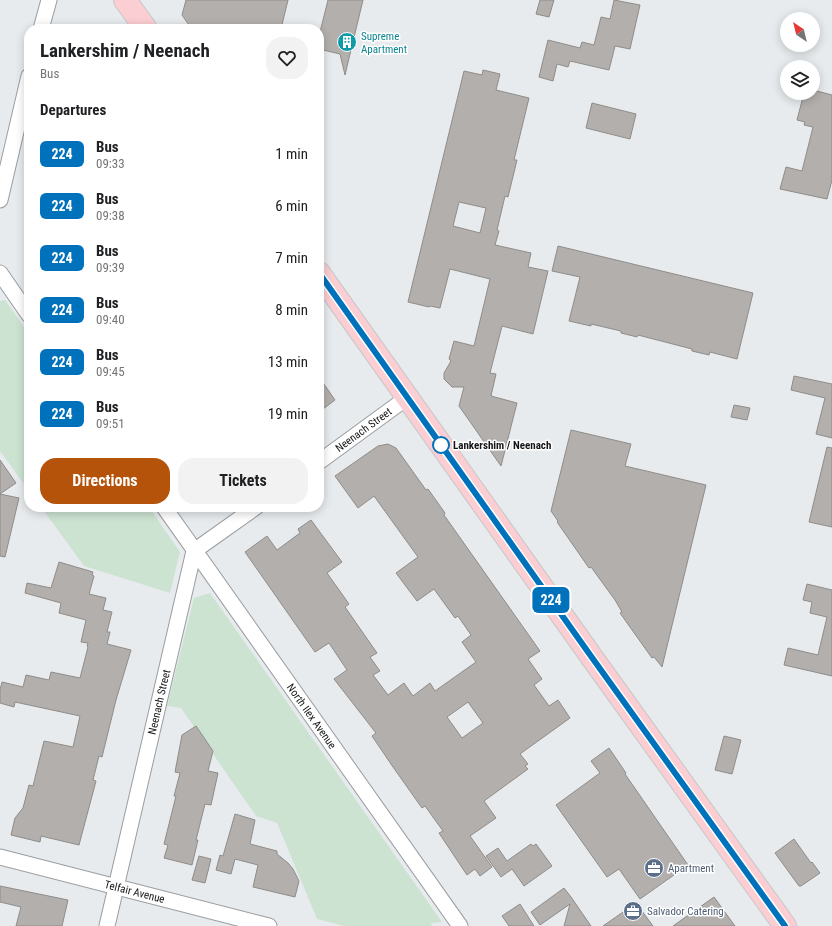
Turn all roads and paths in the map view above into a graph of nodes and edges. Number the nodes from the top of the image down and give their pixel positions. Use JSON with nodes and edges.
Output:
{"nodes":[{"id":1,"x":49,"y":0,"type":"edge"},
{"id":2,"x":125,"y":0,"type":"edge"},
{"id":3,"x":42,"y":24,"type":"edge"},
{"id":4,"x":142,"y":24,"type":"edge"},
{"id":5,"x":24,"y":97,"type":"edge"},
{"id":6,"x":0,"y":200,"type":"edge"},
{"id":7,"x":0,"y":273,"type":"edge"},
{"id":8,"x":324,"y":280,"type":"edge"},
{"id":9,"x":24,"y":308,"type":"edge"},
{"id":10,"x":408,"y":397,"type":"junction"},
{"id":11,"x":324,"y":458,"type":"edge"},
{"id":12,"x":167,"y":512,"type":"edge"},
{"id":13,"x":249,"y":512,"type":"edge"},
{"id":14,"x":194,"y":551,"type":"junction"},
{"id":15,"x":0,"y":857,"type":"edge"},
{"id":16,"x":116,"y":886,"type":"junction"},
{"id":17,"x":107,"y":926,"type":"edge"},
{"id":18,"x":269,"y":926,"type":"edge"},
{"id":19,"x":460,"y":926,"type":"edge"},
{"id":20,"x":785,"y":926,"type":"edge"}],
"edges":[{"from":1,"to":3,"type":"street"},
{"from":2,"to":4,"type":"main road"},
{"from":5,"to":6,"type":"street"},
{"from":7,"to":9,"type":"street"},
{"from":8,"to":10,"type":"main road"},
{"from":10,"to":11,"type":"street","name":"Neenach Street"},
{"from":10,"to":20,"type":"main road"},
{"from":12,"to":14,"type":"street","name":"North Ilex Avenue"},
{"from":13,"to":14,"type":"street"},
{"from":14,"to":16,"type":"street","name":"Neenach Street"},
{"from":14,"to":19,"type":"street","name":"North Ilex Avenue"},
{"from":15,"to":16,"type":"street","name":"Telfair Avenue"},
{"from":16,"to":17,"type":"street","name":"Neenach Street"},
{"from":16,"to":18,"type":"street","name":"Telfair Avenue"}]}
